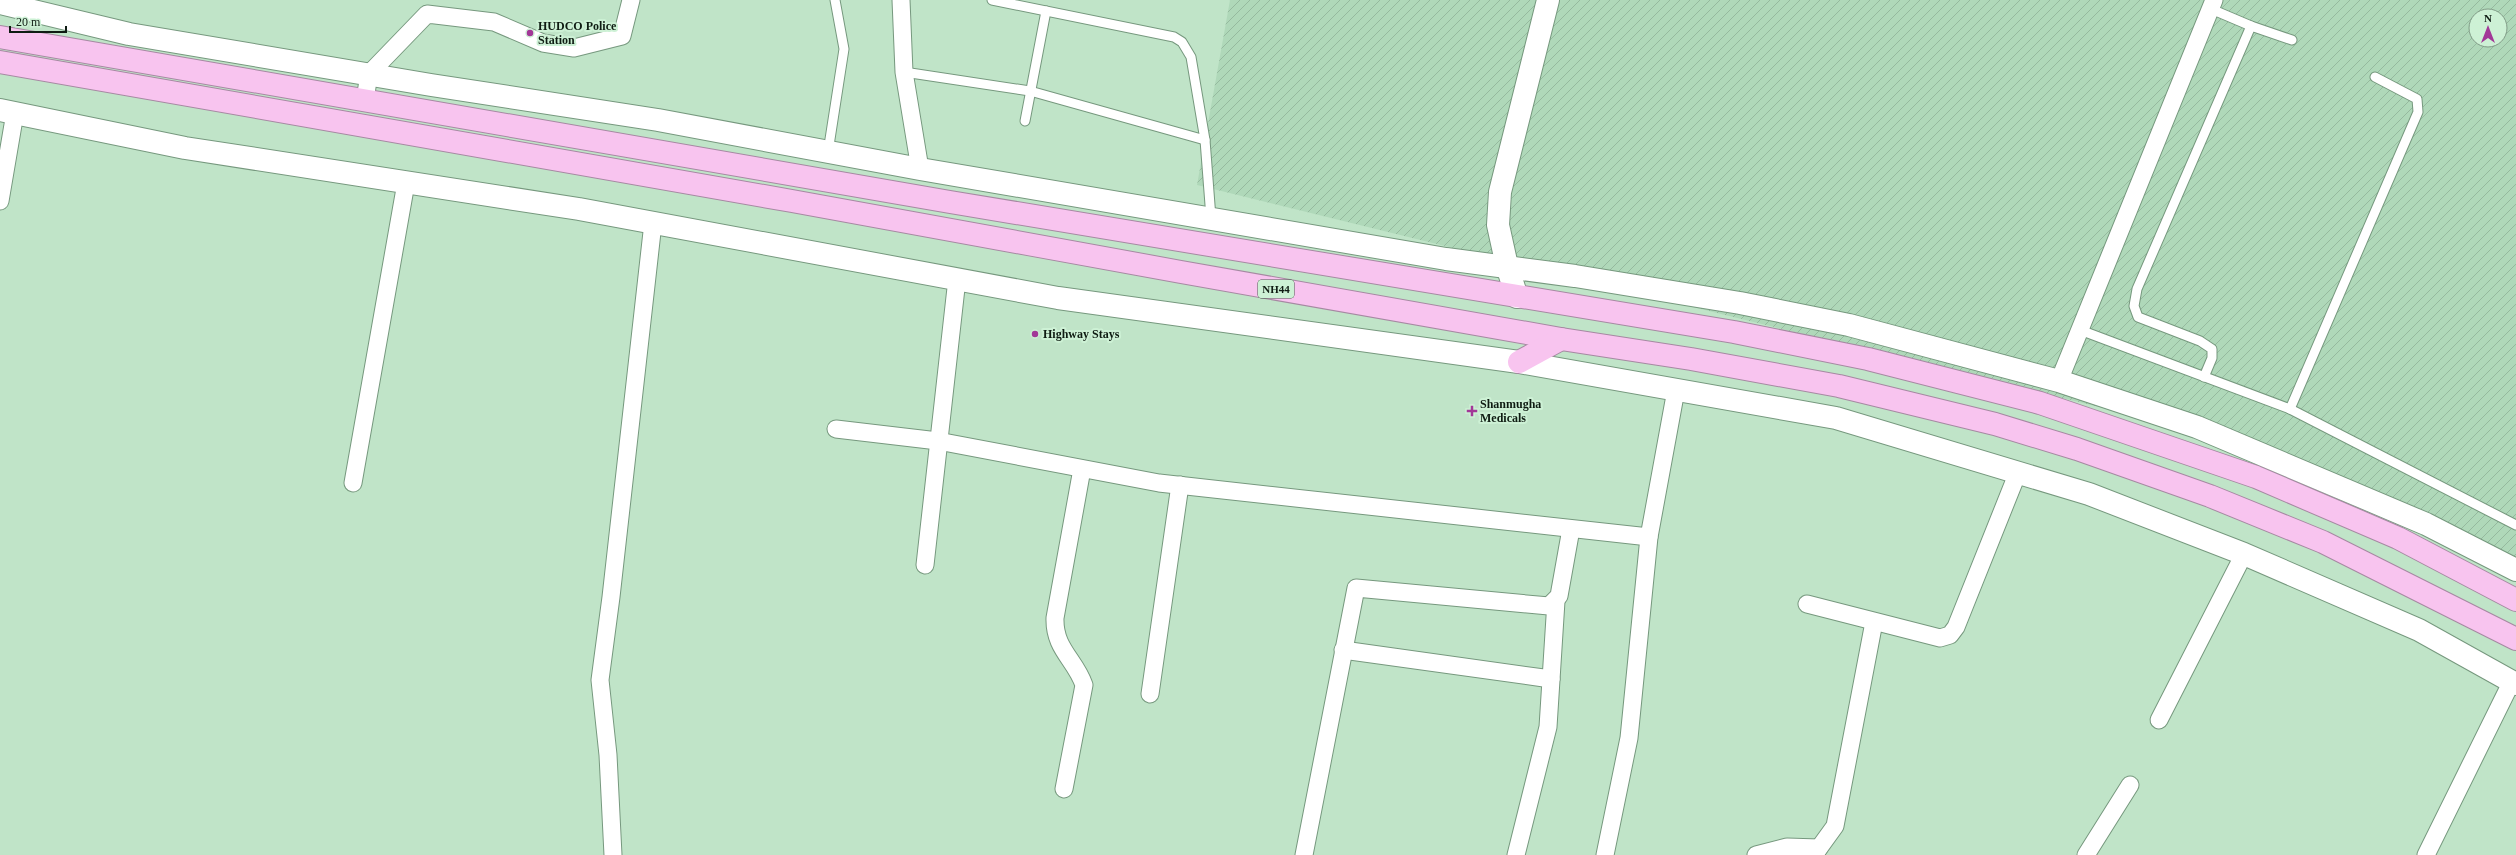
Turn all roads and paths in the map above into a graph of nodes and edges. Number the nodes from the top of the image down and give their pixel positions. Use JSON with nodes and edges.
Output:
{"nodes":[{"id":1,"x":631,"y":0,"type":"edge"},
{"id":2,"x":835,"y":0,"type":"edge"},
{"id":3,"x":901,"y":0,"type":"edge"},
{"id":4,"x":992,"y":0,"type":"edge"},
{"id":5,"x":1548,"y":0,"type":"edge"},
{"id":6,"x":0,"y":3,"type":"edge"},
{"id":7,"x":2212,"y":4,"type":"edge"},
{"id":8,"x":1046,"y":11,"type":"junction"},
{"id":9,"x":2251,"y":26,"type":"junction"},
{"id":10,"x":0,"y":37,"type":"edge"},
{"id":11,"x":2292,"y":40,"type":"dead end"},
{"id":12,"x":0,"y":62,"type":"edge"},
{"id":13,"x":904,"y":72,"type":"junction"},
{"id":14,"x":369,"y":74,"type":"junction"},
{"id":15,"x":2375,"y":77,"type":"dead end"},
{"id":16,"x":1030,"y":91,"type":"junction"},
{"id":17,"x":365,"y":100,"type":"junction"},
{"id":18,"x":7,"y":112,"type":"edge"},
{"id":19,"x":1025,"y":121,"type":"dead end"},
{"id":20,"x":1204,"y":140,"type":"junction"},
{"id":21,"x":828,"y":152,"type":"junction"},
{"id":22,"x":920,"y":169,"type":"junction"},
{"id":23,"x":406,"y":183,"type":"junction"},
{"id":24,"x":0,"y":201,"type":"edge"},
{"id":25,"x":1211,"y":218,"type":"junction"},
{"id":26,"x":653,"y":223,"type":"junction"},
{"id":27,"x":1507,"y":266,"type":"junction"},
{"id":28,"x":957,"y":279,"type":"junction"},
{"id":29,"x":1518,"y":297,"type":"junction"},
{"id":30,"x":2080,"y":330,"type":"junction"},
{"id":31,"x":1561,"y":339,"type":"junction"},
{"id":32,"x":1519,"y":362,"type":"junction"},
{"id":33,"x":2204,"y":377,"type":"junction"},
{"id":34,"x":2059,"y":381,"type":"junction"},
{"id":35,"x":1676,"y":390,"type":"junction"},
{"id":36,"x":2290,"y":409,"type":"junction"},
{"id":37,"x":836,"y":428,"type":"dead end"},
{"id":38,"x":938,"y":442,"type":"junction"},
{"id":39,"x":1082,"y":468,"type":"junction"},
{"id":40,"x":2018,"y":472,"type":"junction"},
{"id":41,"x":353,"y":483,"type":"dead end"},
{"id":42,"x":1180,"y":485,"type":"junction"},
{"id":43,"x":2516,"y":525,"type":"edge"},
{"id":44,"x":1571,"y":529,"type":"junction"},
{"id":45,"x":1650,"y":537,"type":"junction"},
{"id":46,"x":2244,"y":554,"type":"junction"},
{"id":47,"x":925,"y":566,"type":"dead end"},
{"id":48,"x":2516,"y":570,"type":"edge"},
{"id":49,"x":2516,"y":600,"type":"edge"},
{"id":50,"x":1556,"y":601,"type":"junction"},
{"id":51,"x":1807,"y":604,"type":"dead end"},
{"id":52,"x":1874,"y":622,"type":"junction"},
{"id":53,"x":2516,"y":639,"type":"edge"},
{"id":54,"x":1344,"y":650,"type":"junction"},
{"id":55,"x":1551,"y":679,"type":"junction"},
{"id":56,"x":2514,"y":683,"type":"edge"},
{"id":57,"x":1150,"y":694,"type":"dead end"},
{"id":58,"x":2159,"y":720,"type":"dead end"},
{"id":59,"x":2130,"y":785,"type":"dead end"},
{"id":60,"x":1064,"y":789,"type":"dead end"},
{"id":61,"x":1816,"y":851,"type":"edge"},
{"id":62,"x":613,"y":855,"type":"edge"},
{"id":63,"x":1304,"y":855,"type":"edge"},
{"id":64,"x":1516,"y":855,"type":"edge"},
{"id":65,"x":1605,"y":855,"type":"edge"},
{"id":66,"x":1756,"y":855,"type":"edge"},
{"id":67,"x":2086,"y":855,"type":"edge"},
{"id":68,"x":2426,"y":855,"type":"edge"}],
"edges":[{"from":1,"to":14,"type":"street"},
{"from":2,"to":21,"type":"lane"},
{"from":3,"to":13,"type":"street"},
{"from":4,"to":8,"type":"lane"},
{"from":5,"to":27,"type":"street"},
{"from":6,"to":14,"type":"street"},
{"from":7,"to":9,"type":"lane"},
{"from":7,"to":30,"type":"street"},
{"from":8,"to":16,"type":"lane"},
{"from":8,"to":20,"type":"lane"},
{"from":9,"to":11,"type":"lane"},
{"from":9,"to":33,"type":"lane"},
{"from":10,"to":17,"type":"highway"},
{"from":12,"to":31,"type":"highway","number":"NH44"},
{"from":13,"to":16,"type":"lane"},
{"from":13,"to":22,"type":"street"},
{"from":14,"to":17,"type":"street"},
{"from":14,"to":21,"type":"street"},
{"from":15,"to":36,"type":"lane"},
{"from":16,"to":19,"type":"lane"},
{"from":16,"to":20,"type":"lane"},
{"from":17,"to":29,"type":"highway"},
{"from":18,"to":23,"type":"street"},
{"from":18,"to":24,"type":"street"},
{"from":20,"to":25,"type":"lane"},
{"from":21,"to":22,"type":"street"},
{"from":22,"to":25,"type":"street"},
{"from":23,"to":26,"type":"street"},
{"from":23,"to":41,"type":"street"},
{"from":25,"to":27,"type":"street"},
{"from":26,"to":28,"type":"street"},
{"from":26,"to":62,"type":"street"},
{"from":27,"to":29,"type":"street"},
{"from":27,"to":34,"type":"street"},
{"from":28,"to":32,"type":"street"},
{"from":28,"to":38,"type":"street"},
{"from":29,"to":49,"type":"highway"},
{"from":30,"to":33,"type":"lane"},
{"from":30,"to":34,"type":"street"},
{"from":31,"to":32,"type":"highway"},
{"from":31,"to":53,"type":"highway","number":"NH44"},
{"from":32,"to":35,"type":"street"},
{"from":33,"to":36,"type":"lane"},
{"from":34,"to":48,"type":"street"},
{"from":35,"to":40,"type":"street"},
{"from":35,"to":45,"type":"street"},
{"from":36,"to":43,"type":"lane"},
{"from":37,"to":38,"type":"street"},
{"from":38,"to":39,"type":"street"},
{"from":38,"to":47,"type":"street"},
{"from":39,"to":42,"type":"street"},
{"from":39,"to":60,"type":"street"},
{"from":40,"to":46,"type":"street"},
{"from":40,"to":52,"type":"street"},
{"from":42,"to":44,"type":"street"},
{"from":42,"to":57,"type":"street"},
{"from":44,"to":45,"type":"street"},
{"from":44,"to":50,"type":"street"},
{"from":45,"to":65,"type":"street"},
{"from":46,"to":56,"type":"street"},
{"from":46,"to":58,"type":"street"},
{"from":50,"to":54,"type":"street"},
{"from":50,"to":55,"type":"street"},
{"from":51,"to":52,"type":"street"},
{"from":52,"to":61,"type":"street"},
{"from":54,"to":55,"type":"street"},
{"from":54,"to":63,"type":"street"},
{"from":55,"to":64,"type":"street"},
{"from":56,"to":68,"type":"street"},
{"from":59,"to":67,"type":"street"},
{"from":61,"to":66,"type":"street"}]}
